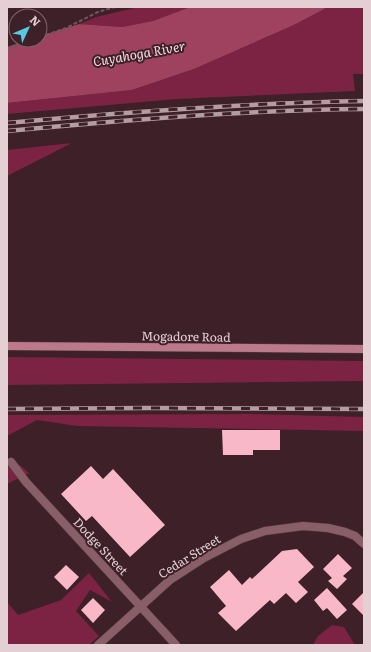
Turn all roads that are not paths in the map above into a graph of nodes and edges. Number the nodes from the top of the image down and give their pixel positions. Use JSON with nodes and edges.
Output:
{"nodes":[{"id":1,"x":7,"y":346,"type":"edge"},
{"id":2,"x":364,"y":349,"type":"edge"},
{"id":3,"x":11,"y":462,"type":"dead end"},
{"id":4,"x":364,"y":544,"type":"edge"},
{"id":5,"x":140,"y":606,"type":"junction"},
{"id":6,"x":98,"y":645,"type":"edge"},
{"id":7,"x":176,"y":645,"type":"edge"}],
"edges":[{"from":1,"to":2,"type":"street","name":"Mogadore Road"},
{"from":3,"to":5,"type":"street","name":"Dodge Street"},
{"from":4,"to":5,"type":"street","name":"Cedar Street"},
{"from":5,"to":6,"type":"street","name":"Cedar Street"},
{"from":5,"to":7,"type":"street","name":"Dodge Street"}]}
